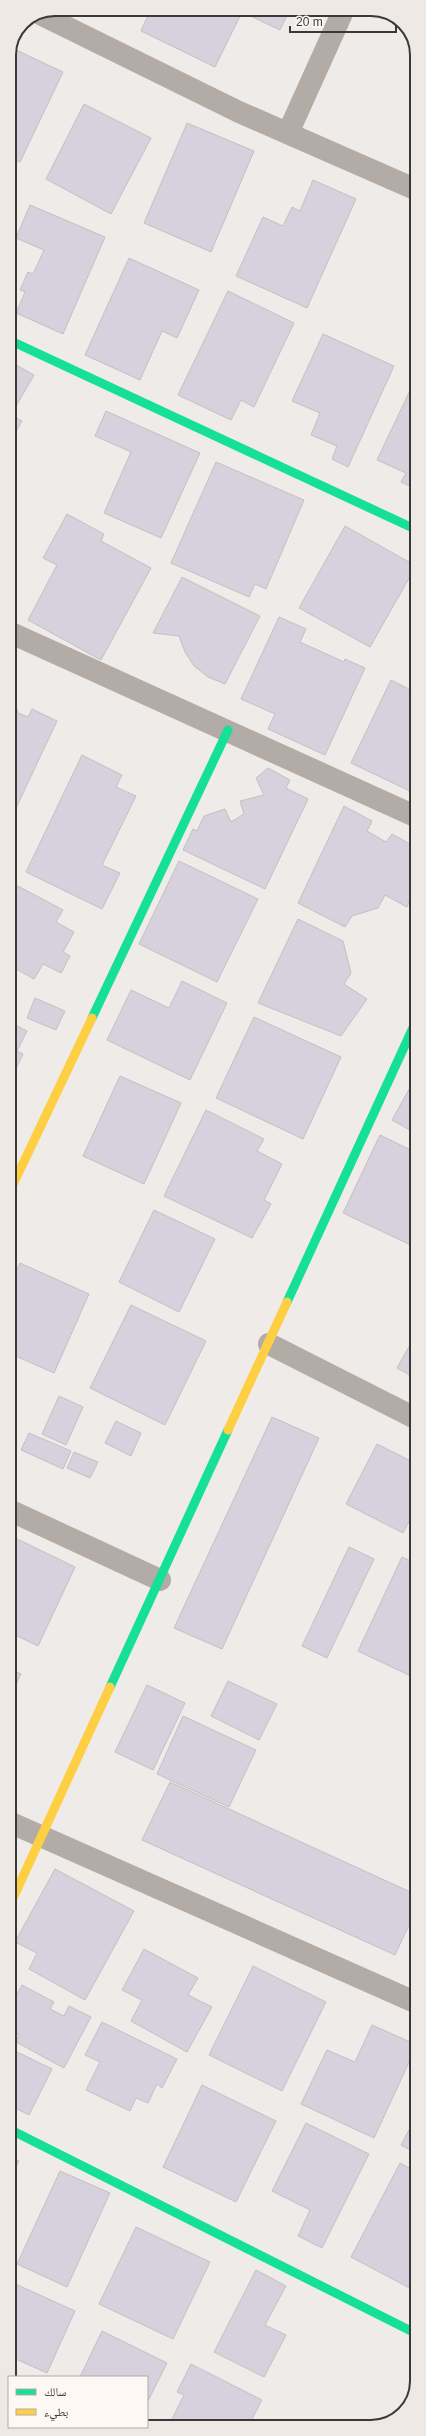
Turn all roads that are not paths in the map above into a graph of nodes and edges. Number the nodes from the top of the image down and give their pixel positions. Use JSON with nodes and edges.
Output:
{"nodes":[{"id":1,"x":341,"y":16,"type":"edge"},
{"id":2,"x":48,"y":17,"type":"edge"},
{"id":3,"x":288,"y":133,"type":"junction"},
{"id":4,"x":410,"y":187,"type":"edge"},
{"id":5,"x":16,"y":343,"type":"edge"},
{"id":6,"x":410,"y":527,"type":"edge"},
{"id":7,"x":16,"y":635,"type":"edge"},
{"id":8,"x":228,"y":730,"type":"junction"},
{"id":9,"x":410,"y":814,"type":"edge"},
{"id":10,"x":410,"y":1034,"type":"edge"},
{"id":11,"x":16,"y":1178,"type":"edge"},
{"id":12,"x":269,"y":1344,"type":"junction"},
{"id":13,"x":410,"y":1415,"type":"edge"},
{"id":14,"x":16,"y":1513,"type":"edge"},
{"id":15,"x":160,"y":1580,"type":"junction"},
{"id":16,"x":16,"y":1825,"type":"edge"},
{"id":17,"x":42,"y":1837,"type":"junction"},
{"id":18,"x":16,"y":1892,"type":"edge"},
{"id":19,"x":410,"y":2000,"type":"edge"},
{"id":20,"x":16,"y":2133,"type":"edge"},
{"id":21,"x":410,"y":2330,"type":"edge"}],
"edges":[{"from":1,"to":3,"type":"street"},
{"from":2,"to":3,"type":"street"},
{"from":3,"to":4,"type":"street"},
{"from":5,"to":6,"type":"street"},
{"from":7,"to":8,"type":"street"},
{"from":8,"to":9,"type":"street"},
{"from":8,"to":11,"type":"street"},
{"from":10,"to":12,"type":"street"},
{"from":12,"to":13,"type":"street"},
{"from":12,"to":15,"type":"street"},
{"from":14,"to":15,"type":"street"},
{"from":15,"to":17,"type":"street"},
{"from":16,"to":17,"type":"street"},
{"from":17,"to":18,"type":"street"},
{"from":17,"to":19,"type":"street"},
{"from":20,"to":21,"type":"street"}]}
